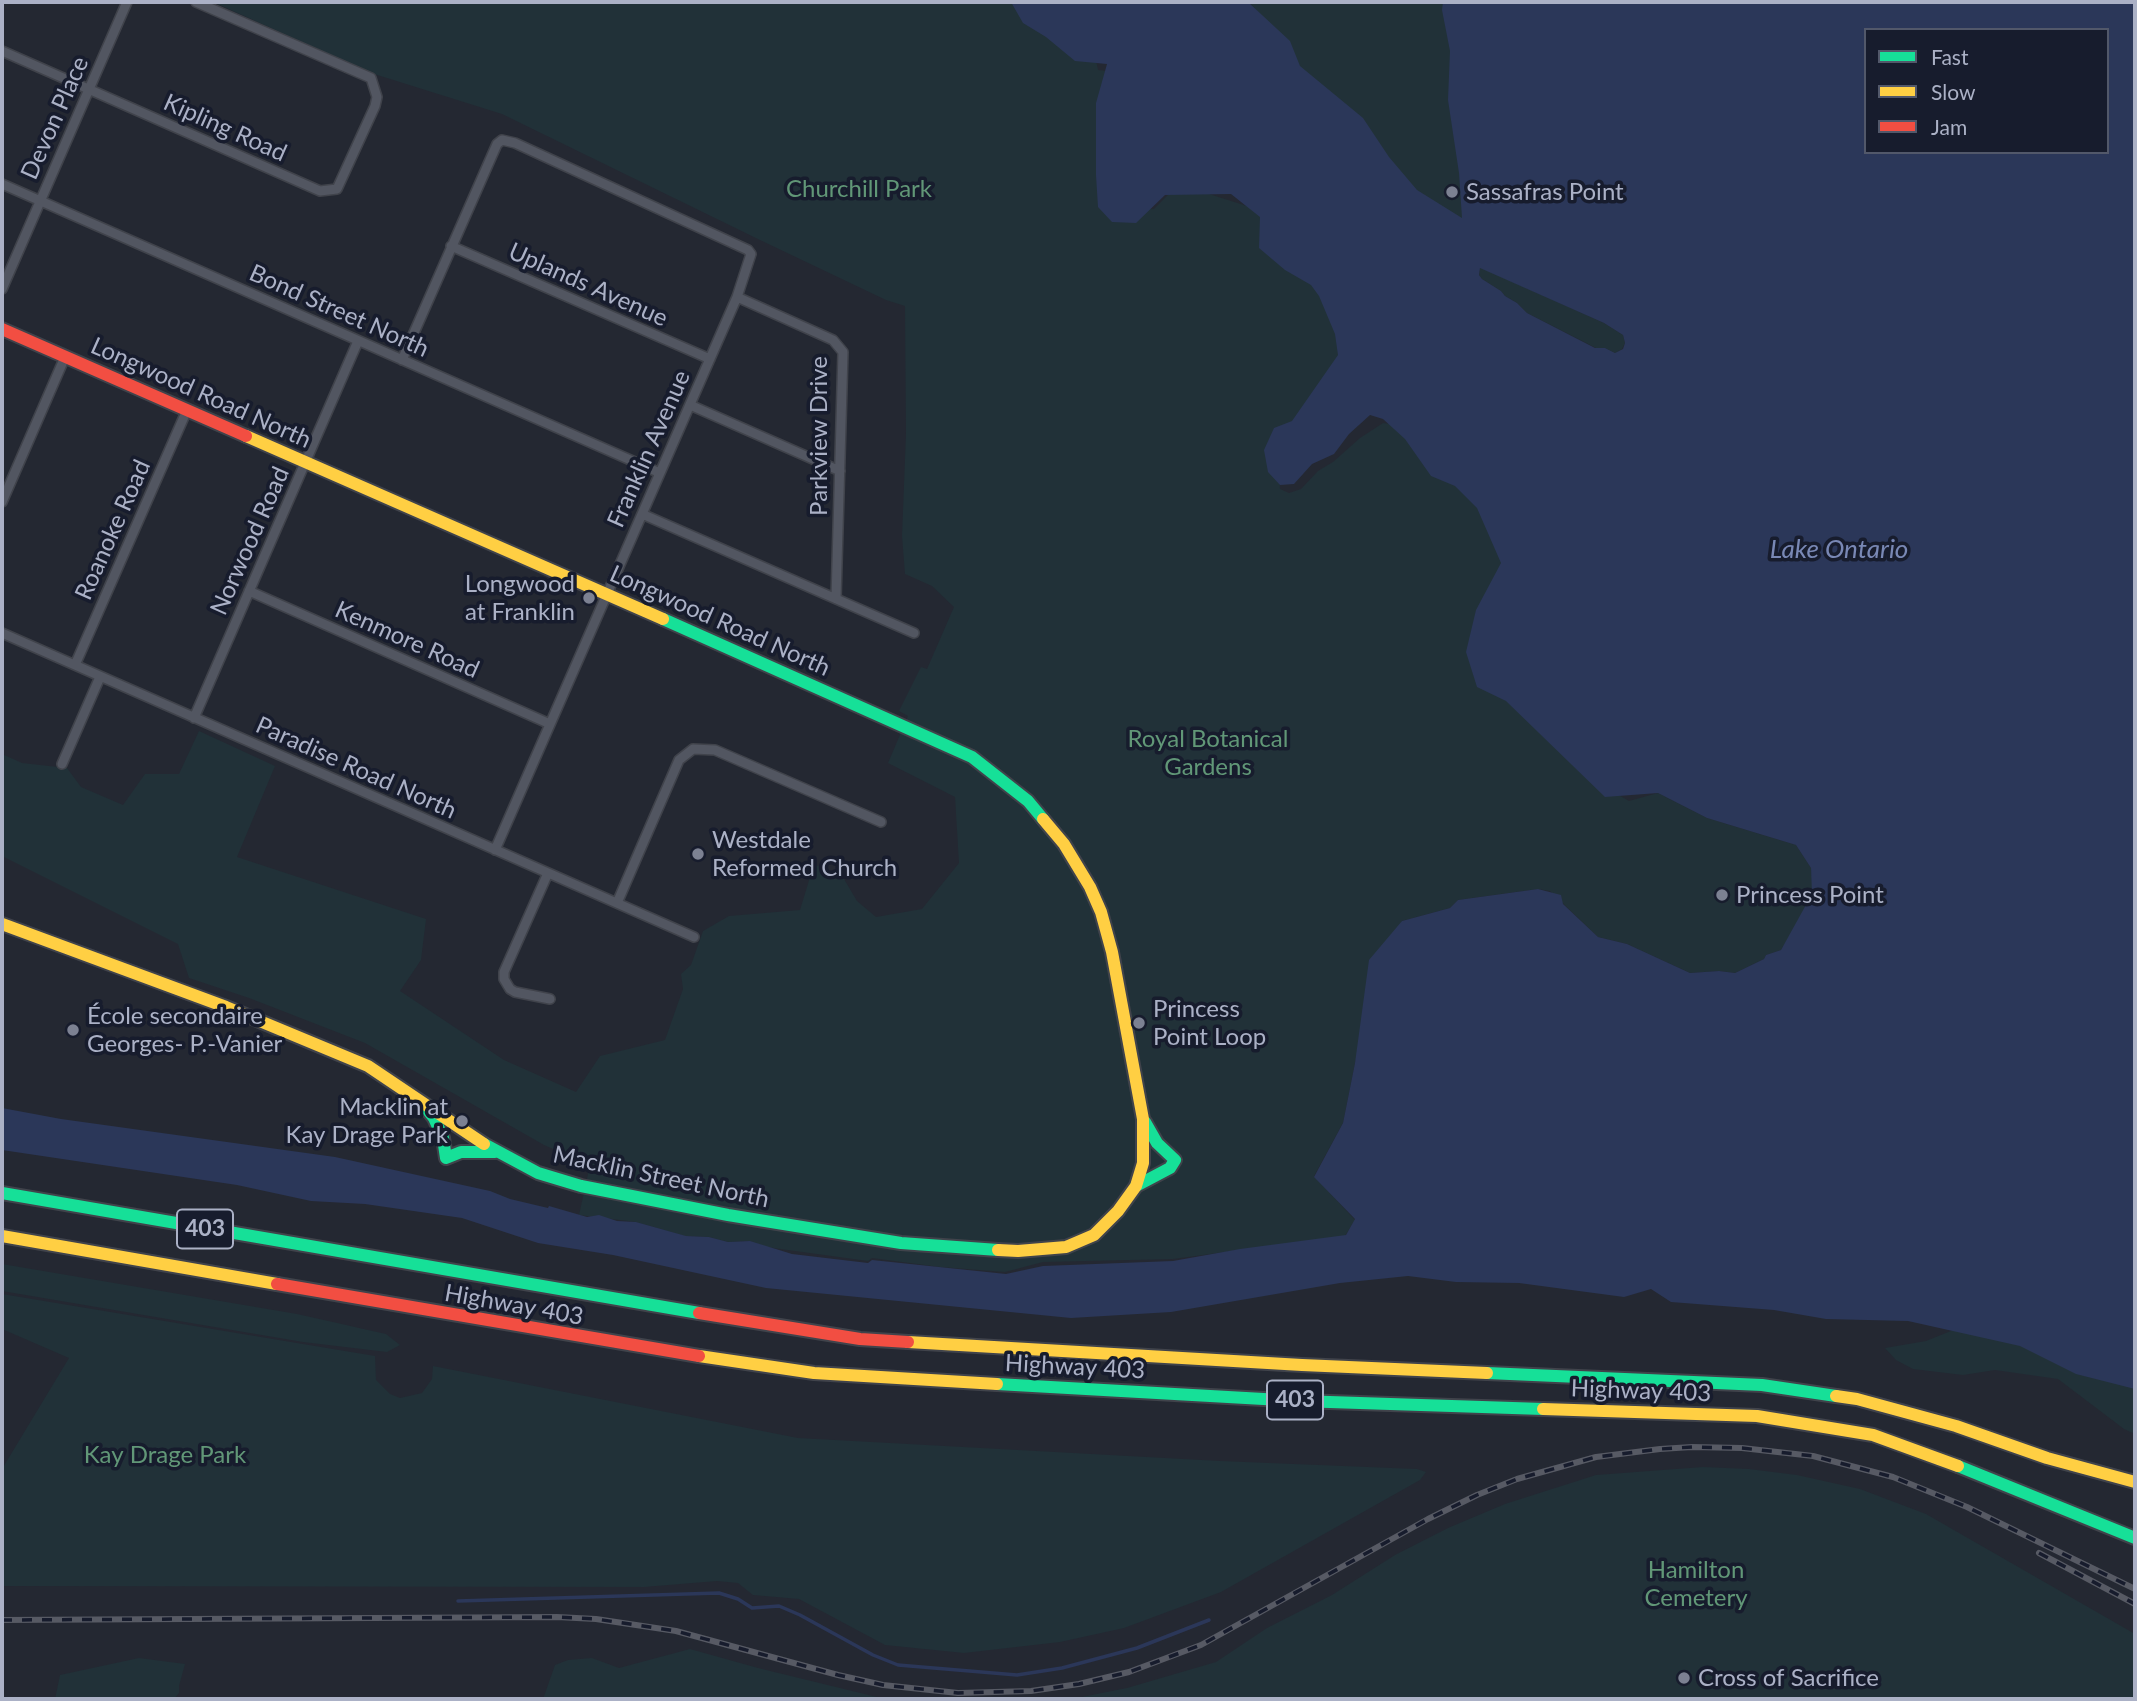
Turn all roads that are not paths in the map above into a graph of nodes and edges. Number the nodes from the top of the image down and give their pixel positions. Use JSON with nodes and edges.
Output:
{"nodes":[{"id":1,"x":127,"y":2,"type":"edge"},
{"id":2,"x":196,"y":2,"type":"edge"},
{"id":3,"x":2,"y":51,"type":"edge"},
{"id":4,"x":89,"y":89,"type":"junction"},
{"id":5,"x":2,"y":184,"type":"edge"},
{"id":6,"x":40,"y":201,"type":"junction"},
{"id":7,"x":452,"y":246,"type":"junction"},
{"id":8,"x":2,"y":289,"type":"edge"},
{"id":9,"x":737,"y":297,"type":"junction"},
{"id":10,"x":2,"y":329,"type":"edge"},
{"id":11,"x":358,"y":341,"type":"junction"},
{"id":12,"x":65,"y":357,"type":"junction"},
{"id":13,"x":710,"y":359,"type":"junction"},
{"id":14,"x":402,"y":360,"type":"junction"},
{"id":15,"x":690,"y":405,"type":"junction"},
{"id":16,"x":187,"y":410,"type":"junction"},
{"id":17,"x":305,"y":462,"type":"junction"},
{"id":18,"x":840,"y":471,"type":"junction"},
{"id":19,"x":660,"y":473,"type":"junction"},
{"id":20,"x":6,"y":479,"type":"edge"},
{"id":21,"x":2,"y":502,"type":"edge"},
{"id":22,"x":642,"y":514,"type":"junction"},
{"id":23,"x":249,"y":591,"type":"junction"},
{"id":24,"x":607,"y":594,"type":"junction"},
{"id":25,"x":836,"y":599,"type":"junction"},
{"id":26,"x":2,"y":633,"type":"edge"},
{"id":27,"x":914,"y":633,"type":"dead end"},
{"id":28,"x":75,"y":666,"type":"junction"},
{"id":29,"x":100,"y":677,"type":"junction"},
{"id":30,"x":194,"y":718,"type":"junction"},
{"id":31,"x":550,"y":724,"type":"junction"},
{"id":32,"x":62,"y":764,"type":"dead end"},
{"id":33,"x":881,"y":822,"type":"dead end"},
{"id":34,"x":495,"y":850,"type":"junction"},
{"id":35,"x":548,"y":873,"type":"junction"},
{"id":36,"x":617,"y":904,"type":"junction"},
{"id":37,"x":2,"y":924,"type":"edge"},
{"id":38,"x":694,"y":937,"type":"dead end"},
{"id":39,"x":550,"y":999,"type":"dead end"},
{"id":40,"x":422,"y":1102,"type":"junction"},
{"id":41,"x":1143,"y":1119,"type":"junction"},
{"id":42,"x":499,"y":1153,"type":"junction"},
{"id":43,"x":1134,"y":1188,"type":"junction"},
{"id":44,"x":2,"y":1193,"type":"edge"},
{"id":45,"x":2,"y":1238,"type":"edge"},
{"id":46,"x":2135,"y":1482,"type":"edge"},
{"id":47,"x":2135,"y":1538,"type":"edge"}],
"edges":[{"from":1,"to":4,"type":"street","name":"Devon Place"},
{"from":2,"to":4,"type":"street","name":"Kipling Road"},
{"from":3,"to":4,"type":"street","name":"Kipling Road"},
{"from":4,"to":6,"type":"street","name":"Devon Place"},
{"from":5,"to":6,"type":"street","name":"Bond Street North"},
{"from":6,"to":8,"type":"street","name":"Devon Place"},
{"from":6,"to":11,"type":"street","name":"Bond Street North"},
{"from":7,"to":9,"type":"street","name":"Franklin Avenue"},
{"from":7,"to":13,"type":"street","name":"Uplands Avenue"},
{"from":7,"to":14,"type":"street"},
{"from":9,"to":13,"type":"street","name":"Franklin Avenue"},
{"from":9,"to":18,"type":"street","name":"Parkview Drive"},
{"from":10,"to":12,"type":"main road","name":"Longwood Road North"},
{"from":11,"to":14,"type":"street","name":"Bond Street North"},
{"from":11,"to":17,"type":"street","name":"Norwood Road"},
{"from":12,"to":16,"type":"main road","name":"Longwood Road North"},
{"from":12,"to":20,"type":"street"},
{"from":13,"to":15,"type":"street","name":"Franklin Avenue"},
{"from":14,"to":19,"type":"street","name":"Bond Street North"},
{"from":15,"to":18,"type":"street"},
{"from":15,"to":19,"type":"street","name":"Franklin Avenue"},
{"from":16,"to":17,"type":"main road","name":"Longwood Road North"},
{"from":16,"to":28,"type":"street","name":"Roanoke Road"},
{"from":17,"to":23,"type":"street","name":"Norwood Road"},
{"from":17,"to":24,"type":"main road","name":"Longwood Road North"},
{"from":18,"to":25,"type":"street","name":"Parkview Drive"},
{"from":19,"to":22,"type":"street","name":"Franklin Avenue"},
{"from":20,"to":21,"type":"street"},
{"from":22,"to":24,"type":"street","name":"Franklin Avenue"},
{"from":22,"to":25,"type":"street"},
{"from":23,"to":30,"type":"street","name":"Norwood Road"},
{"from":23,"to":31,"type":"street","name":"Kenmore Road"},
{"from":24,"to":31,"type":"street","name":"Franklin Avenue"},
{"from":24,"to":41,"type":"main road","name":"Longwood Road North"},
{"from":25,"to":27,"type":"street"},
{"from":26,"to":28,"type":"street","name":"Paradise Road North"},
{"from":28,"to":29,"type":"street","name":"Paradise Road North"},
{"from":29,"to":30,"type":"street","name":"Paradise Road North"},
{"from":29,"to":32,"type":"street"},
{"from":30,"to":34,"type":"street","name":"Paradise Road North"},
{"from":31,"to":34,"type":"street","name":"Franklin Avenue"},
{"from":33,"to":36,"type":"street"},
{"from":34,"to":35,"type":"street","name":"Paradise Road North"},
{"from":35,"to":36,"type":"street","name":"Paradise Road North"},
{"from":35,"to":39,"type":"street"},
{"from":36,"to":38,"type":"street","name":"Paradise Road North"},
{"from":37,"to":40,"type":"main road","name":"Macklin Street North"},
{"from":40,"to":42,"type":"main road","name":"Macklin Street North"},
{"from":40,"to":42,"type":"main road"},
{"from":41,"to":43,"type":"main road","name":"Longwood Road North"},
{"from":41,"to":43,"type":"main road"},
{"from":42,"to":43,"type":"main road","name":"Macklin Street North"},
{"from":44,"to":46,"type":"main road","name":"Highway 403","number":"403"},
{"from":45,"to":47,"type":"main road","name":"Highway 403","number":"403"}]}
